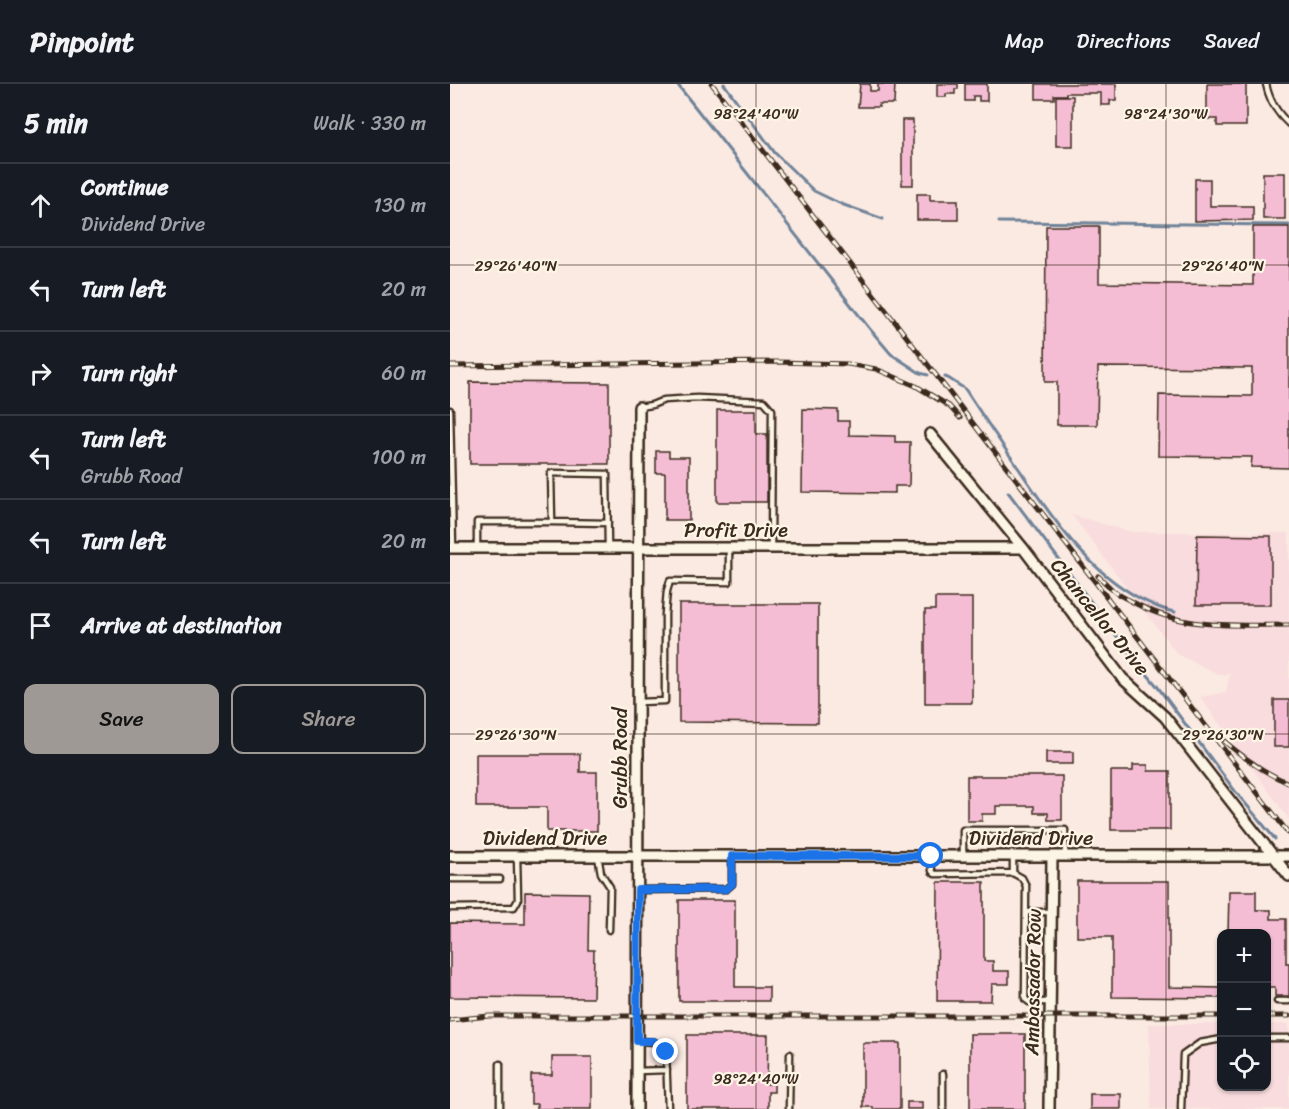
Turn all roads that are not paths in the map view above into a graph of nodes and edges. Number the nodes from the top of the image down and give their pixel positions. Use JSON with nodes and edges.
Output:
{"nodes":[{"id":1,"x":1266,"y":84,"type":"edge"},
{"id":2,"x":1289,"y":124,"type":"edge"},
{"id":3,"x":639,"y":407,"type":"joint"},
{"id":4,"x":450,"y":410,"type":"edge"},
{"id":5,"x":930,"y":434,"type":"dead end"},
{"id":6,"x":552,"y":522,"type":"junction"},
{"id":7,"x":608,"y":524,"type":"junction"},
{"id":8,"x":451,"y":548,"type":"edge"},
{"id":9,"x":477,"y":548,"type":"junction"},
{"id":10,"x":608,"y":548,"type":"junction"},
{"id":11,"x":638,"y":548,"type":"junction"},
{"id":12,"x":729,"y":548,"type":"junction"},
{"id":13,"x":771,"y":548,"type":"junction"},
{"id":14,"x":1023,"y":548,"type":"junction"},
{"id":15,"x":638,"y":702,"type":"junction"},
{"id":16,"x":450,"y":856,"type":"edge"},
{"id":17,"x":516,"y":856,"type":"junction"},
{"id":18,"x":598,"y":856,"type":"junction"},
{"id":19,"x":638,"y":856,"type":"junction"},
{"id":20,"x":732,"y":856,"type":"junction"},
{"id":21,"x":931,"y":856,"type":"junction"},
{"id":22,"x":963,"y":856,"type":"junction"},
{"id":23,"x":1013,"y":856,"type":"junction"},
{"id":24,"x":1052,"y":856,"type":"junction"},
{"id":25,"x":1065,"y":856,"type":"junction"},
{"id":26,"x":1274,"y":856,"type":"junction"},
{"id":27,"x":1289,"y":856,"type":"edge"},
{"id":28,"x":1013,"y":873,"type":"junction"},
{"id":29,"x":1289,"y":876,"type":"edge"},
{"id":30,"x":450,"y":879,"type":"edge"},
{"id":31,"x":500,"y":879,"type":"dead end"},
{"id":32,"x":638,"y":890,"type":"junction"},
{"id":33,"x":450,"y":908,"type":"edge"},
{"id":34,"x":1026,"y":912,"type":"junction"},
{"id":35,"x":1051,"y":912,"type":"junction"},
{"id":36,"x":609,"y":930,"type":"dead end"},
{"id":37,"x":1278,"y":1001,"type":"dead end"},
{"id":38,"x":1289,"y":1001,"type":"edge"},
{"id":39,"x":1050,"y":1002,"type":"junction"},
{"id":40,"x":1271,"y":1038,"type":"edge"},
{"id":41,"x":1289,"y":1038,"type":"edge"},
{"id":42,"x":637,"y":1041,"type":"junction"},
{"id":43,"x":1217,"y":1041,"type":"edge"},
{"id":44,"x":790,"y":1054,"type":"dead end"},
{"id":45,"x":500,"y":1064,"type":"dead end"},
{"id":46,"x":667,"y":1070,"type":"junction"},
{"id":47,"x":637,"y":1071,"type":"junction"},
{"id":48,"x":943,"y":1074,"type":"dead end"},
{"id":49,"x":500,"y":1109,"type":"edge"},
{"id":50,"x":637,"y":1109,"type":"edge"},
{"id":51,"x":668,"y":1109,"type":"edge"},
{"id":52,"x":789,"y":1109,"type":"edge"},
{"id":53,"x":943,"y":1109,"type":"edge"},
{"id":54,"x":1049,"y":1109,"type":"edge"},
{"id":55,"x":1182,"y":1109,"type":"edge"}],
"edges":[{"from":1,"to":2,"type":"lane"},
{"from":3,"to":11,"type":"street","name":"Grubb Road"},
{"from":3,"to":13,"type":"lane"},
{"from":4,"to":8,"type":"lane"},
{"from":5,"to":14,"type":"street","name":"Chancellor Drive"},
{"from":6,"to":7,"type":"lane"},
{"from":6,"to":7,"type":"lane"},
{"from":6,"to":9,"type":"lane"},
{"from":7,"to":10,"type":"lane"},
{"from":8,"to":9,"type":"street","name":"Profit Drive"},
{"from":9,"to":10,"type":"street","name":"Profit Drive"},
{"from":10,"to":11,"type":"street","name":"Profit Drive"},
{"from":11,"to":12,"type":"street","name":"Profit Drive"},
{"from":11,"to":15,"type":"street","name":"Grubb Road"},
{"from":12,"to":13,"type":"street","name":"Profit Drive"},
{"from":12,"to":15,"type":"lane"},
{"from":13,"to":14,"type":"street","name":"Profit Drive"},
{"from":14,"to":26,"type":"street","name":"Chancellor Drive"},
{"from":15,"to":19,"type":"street","name":"Grubb Road"},
{"from":16,"to":17,"type":"street","name":"Dividend Drive"},
{"from":17,"to":18,"type":"street","name":"Dividend Drive"},
{"from":17,"to":33,"type":"lane"},
{"from":18,"to":19,"type":"street","name":"Dividend Drive"},
{"from":18,"to":36,"type":"lane"},
{"from":19,"to":20,"type":"street","name":"Dividend Drive"},
{"from":19,"to":32,"type":"street","name":"Grubb Road"},
{"from":20,"to":21,"type":"street","name":"Dividend Drive"},
{"from":20,"to":32,"type":"lane"},
{"from":21,"to":22,"type":"street","name":"Dividend Drive"},
{"from":21,"to":28,"type":"lane"},
{"from":22,"to":23,"type":"street","name":"Dividend Drive"},
{"from":22,"to":25,"type":"lane"},
{"from":23,"to":24,"type":"street","name":"Dividend Drive"},
{"from":23,"to":28,"type":"lane"},
{"from":24,"to":25,"type":"street","name":"Dividend Drive"},
{"from":24,"to":35,"type":"street","name":"Ambassador Row"},
{"from":25,"to":26,"type":"street","name":"Dividend Drive"},
{"from":26,"to":27,"type":"street","name":"Dividend Drive"},
{"from":26,"to":29,"type":"street","name":"Chancellor Drive"},
{"from":28,"to":34,"type":"lane"},
{"from":30,"to":31,"type":"lane"},
{"from":32,"to":42,"type":"street","name":"Grubb Road"},
{"from":34,"to":35,"type":"lane"},
{"from":34,"to":39,"type":"lane"},
{"from":35,"to":39,"type":"street","name":"Ambassador Row"},
{"from":37,"to":38,"type":"lane"},
{"from":39,"to":54,"type":"street","name":"Ambassador Row"},
{"from":40,"to":41,"type":"lane"},
{"from":42,"to":46,"type":"lane"},
{"from":42,"to":47,"type":"street","name":"Grubb Road"},
{"from":43,"to":55,"type":"lane"},
{"from":44,"to":52,"type":"lane"},
{"from":45,"to":49,"type":"lane"},
{"from":46,"to":47,"type":"lane"},
{"from":46,"to":51,"type":"lane"},
{"from":47,"to":50,"type":"street","name":"Grubb Road"},
{"from":48,"to":53,"type":"lane"}]}
